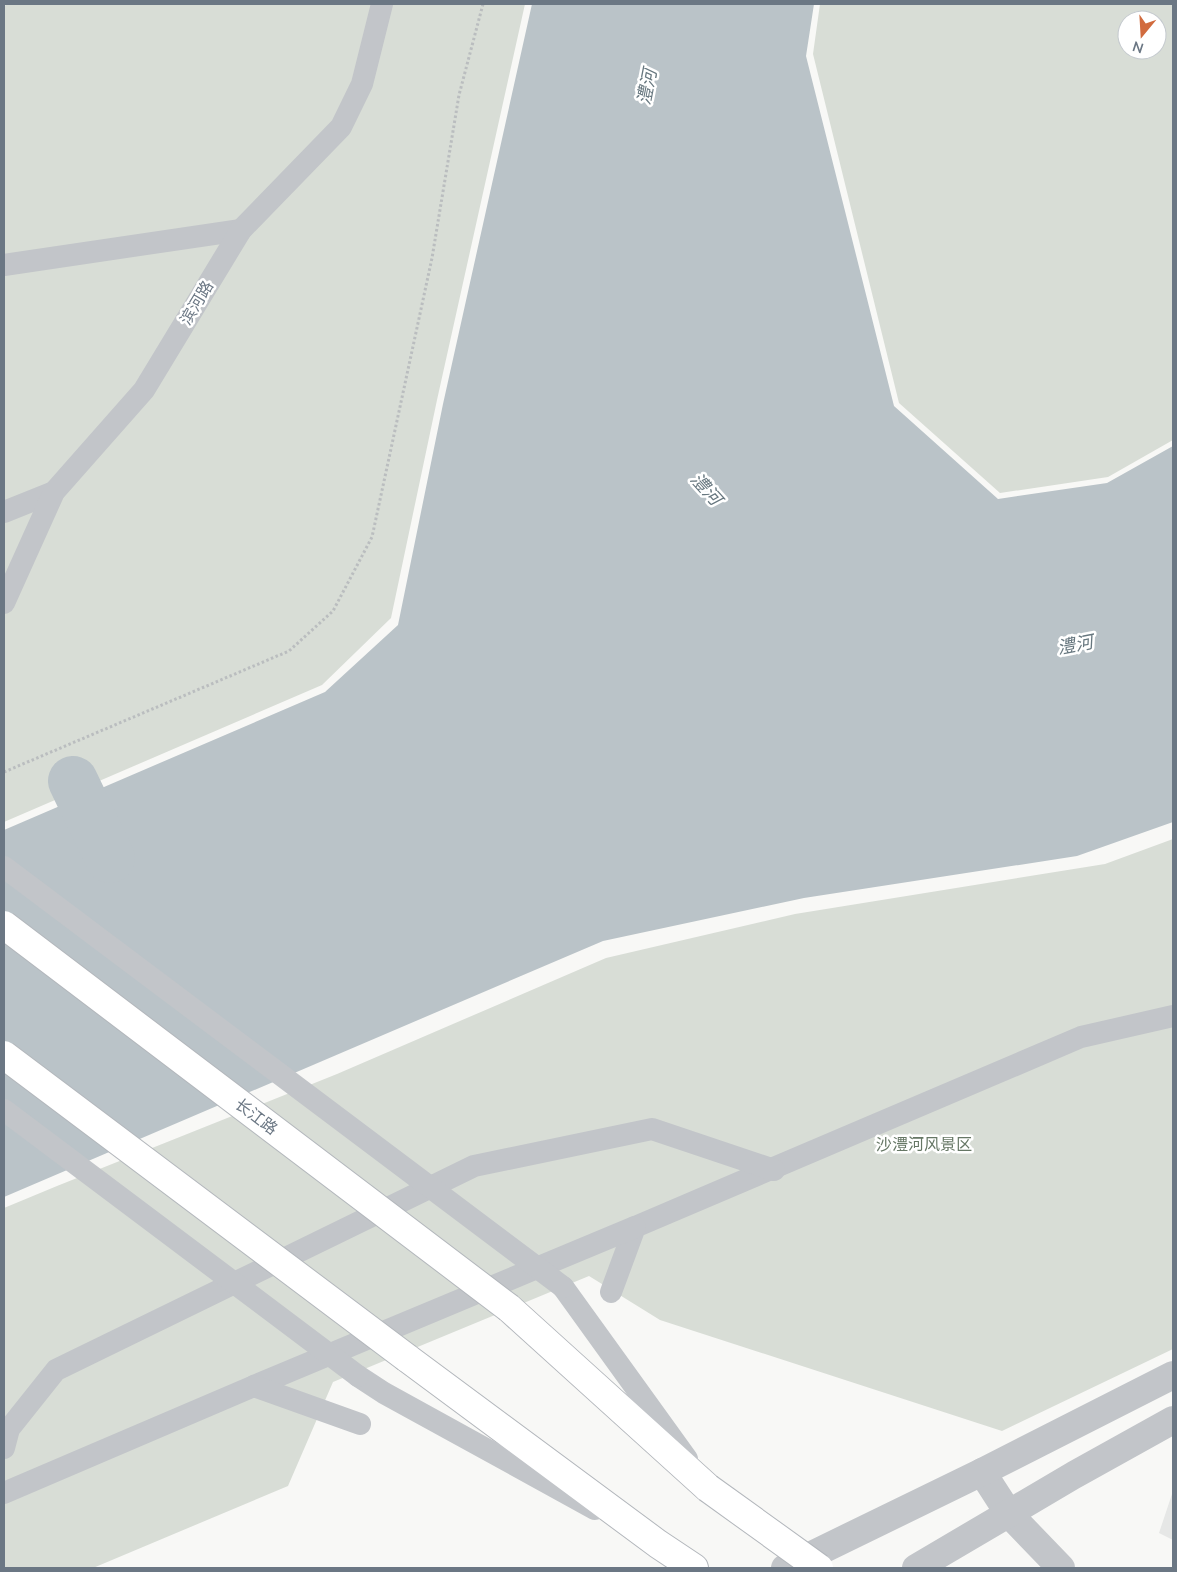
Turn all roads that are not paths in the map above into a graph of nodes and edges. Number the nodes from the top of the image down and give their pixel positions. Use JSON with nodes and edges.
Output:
{"nodes":[{"id":1,"x":382,"y":4,"type":"edge"},
{"id":2,"x":241,"y":230,"type":"junction"},
{"id":3,"x":4,"y":264,"type":"edge"},
{"id":4,"x":54,"y":492,"type":"junction"},
{"id":5,"x":4,"y":512,"type":"edge"},
{"id":6,"x":4,"y":603,"type":"edge"},
{"id":7,"x":4,"y":867,"type":"edge"},
{"id":8,"x":4,"y":925,"type":"edge"},
{"id":9,"x":1173,"y":1016,"type":"edge"},
{"id":10,"x":4,"y":1055,"type":"edge"},
{"id":11,"x":4,"y":1110,"type":"edge"},
{"id":12,"x":774,"y":1170,"type":"junction"},
{"id":13,"x":635,"y":1228,"type":"junction"},
{"id":14,"x":611,"y":1292,"type":"dead end"},
{"id":15,"x":1173,"y":1376,"type":"edge"},
{"id":16,"x":254,"y":1386,"type":"junction"},
{"id":17,"x":1173,"y":1420,"type":"edge"},
{"id":18,"x":360,"y":1424,"type":"dead end"},
{"id":19,"x":4,"y":1448,"type":"edge"},
{"id":20,"x":982,"y":1472,"type":"junction"},
{"id":21,"x":708,"y":1488,"type":"junction"},
{"id":22,"x":4,"y":1493,"type":"edge"},
{"id":23,"x":1010,"y":1514,"type":"junction"},
{"id":24,"x":658,"y":1544,"type":"junction"},
{"id":25,"x":694,"y":1568,"type":"edge"},
{"id":26,"x":784,"y":1568,"type":"edge"},
{"id":27,"x":819,"y":1568,"type":"edge"},
{"id":28,"x":916,"y":1568,"type":"edge"},
{"id":29,"x":1061,"y":1568,"type":"edge"}],
"edges":[{"from":1,"to":2,"type":"street","name":"滨河路"},
{"from":2,"to":3,"type":"street"},
{"from":2,"to":4,"type":"street","name":"滨河路"},
{"from":4,"to":5,"type":"street"},
{"from":4,"to":6,"type":"street","name":"滨河路"},
{"from":7,"to":21,"type":"street","bridge":true},
{"from":8,"to":21,"type":"main road","name":"长江路","bridge":true},
{"from":9,"to":12,"type":"street"},
{"from":10,"to":24,"type":"main road","bridge":true},
{"from":11,"to":24,"type":"street","bridge":true},
{"from":12,"to":13,"type":"street"},
{"from":12,"to":19,"type":"street"},
{"from":13,"to":14,"type":"street"},
{"from":13,"to":16,"type":"street"},
{"from":15,"to":20,"type":"street"},
{"from":16,"to":18,"type":"street"},
{"from":16,"to":22,"type":"street"},
{"from":17,"to":23,"type":"street"},
{"from":20,"to":23,"type":"street"},
{"from":20,"to":26,"type":"street"},
{"from":21,"to":27,"type":"main road","name":"长江路","bridge":true},
{"from":23,"to":28,"type":"street"},
{"from":23,"to":29,"type":"street"},
{"from":24,"to":25,"type":"main road"}]}
